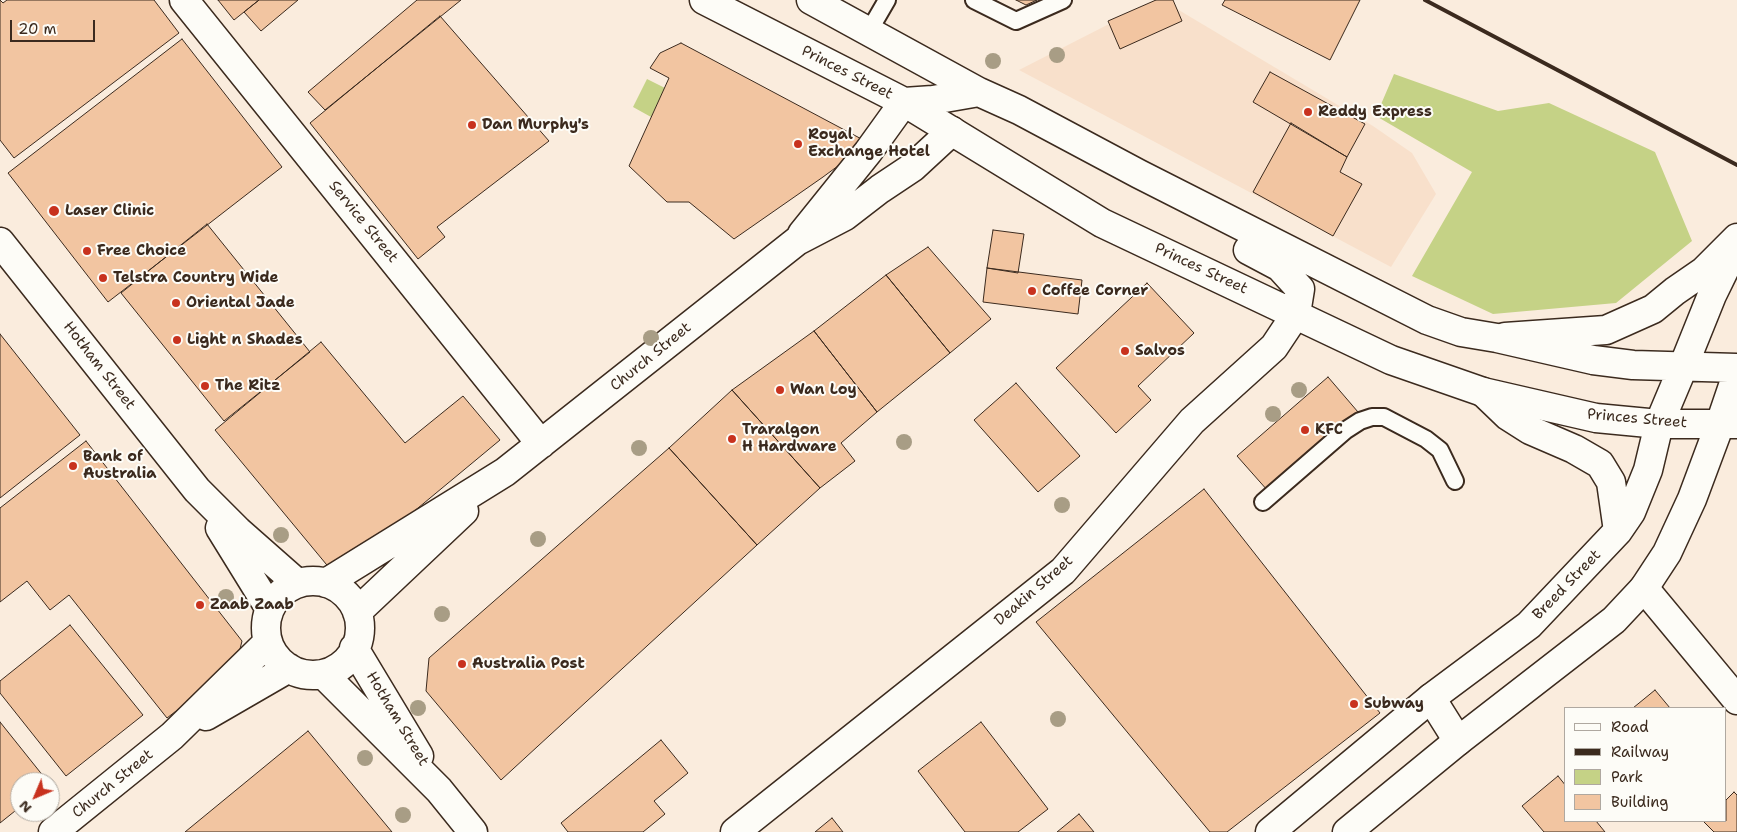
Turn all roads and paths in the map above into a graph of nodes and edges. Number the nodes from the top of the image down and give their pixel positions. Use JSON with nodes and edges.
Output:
{"nodes":[{"id":1,"x":184,"y":0,"type":"edge"},
{"id":2,"x":704,"y":0,"type":"edge"},
{"id":3,"x":811,"y":0,"type":"edge"},
{"id":4,"x":887,"y":0,"type":"edge"},
{"id":5,"x":974,"y":0,"type":"edge"},
{"id":6,"x":1063,"y":0,"type":"edge"},
{"id":7,"x":869,"y":31,"type":"junction"},
{"id":8,"x":979,"y":92,"type":"junction"},
{"id":9,"x":904,"y":102,"type":"junction"},
{"id":10,"x":952,"y":131,"type":"junction"},
{"id":11,"x":1071,"y":137,"type":"junction"},
{"id":12,"x":1737,"y":238,"type":"edge"},
{"id":13,"x":797,"y":240,"type":"junction"},
{"id":14,"x":0,"y":242,"type":"edge"},
{"id":15,"x":1737,"y":245,"type":"edge"},
{"id":16,"x":1296,"y":314,"type":"junction"},
{"id":17,"x":1496,"y":338,"type":"junction"},
{"id":18,"x":1683,"y":367,"type":"junction"},
{"id":19,"x":1737,"y":368,"type":"edge"},
{"id":20,"x":1737,"y":374,"type":"edge"},
{"id":21,"x":1483,"y":392,"type":"junction"},
{"id":22,"x":1659,"y":424,"type":"junction"},
{"id":23,"x":1728,"y":424,"type":"edge"},
{"id":24,"x":541,"y":444,"type":"junction"},
{"id":25,"x":505,"y":472,"type":"junction"},
{"id":26,"x":1455,"y":481,"type":"dead end"},
{"id":27,"x":197,"y":490,"type":"junction"},
{"id":28,"x":1263,"y":502,"type":"dead end"},
{"id":29,"x":1618,"y":531,"type":"junction"},
{"id":30,"x":297,"y":583,"type":"junction"},
{"id":31,"x":326,"y":583,"type":"junction"},
{"id":32,"x":1644,"y":588,"type":"junction"},
{"id":33,"x":270,"y":609,"type":"junction"},
{"id":34,"x":357,"y":612,"type":"junction"},
{"id":35,"x":268,"y":642,"type":"junction"},
{"id":36,"x":354,"y":648,"type":"junction"},
{"id":37,"x":289,"y":668,"type":"junction"},
{"id":38,"x":323,"y":674,"type":"junction"},
{"id":39,"x":1431,"y":698,"type":"junction"},
{"id":40,"x":1737,"y":700,"type":"edge"},
{"id":41,"x":172,"y":736,"type":"junction"},
{"id":42,"x":1458,"y":741,"type":"junction"},
{"id":43,"x":439,"y":790,"type":"junction"},
{"id":44,"x":53,"y":832,"type":"edge"},
{"id":45,"x":473,"y":832,"type":"edge"},
{"id":46,"x":735,"y":832,"type":"edge"},
{"id":47,"x":1270,"y":832,"type":"edge"},
{"id":48,"x":1347,"y":832,"type":"edge"}],
"edges":[{"from":1,"to":24,"type":"main road","name":"Service Street"},
{"from":2,"to":9,"type":"main road","name":"Princes Street"},
{"from":3,"to":7,"type":"main road"},
{"from":4,"to":7,"type":"lane"},
{"from":5,"to":6,"type":"lane"},
{"from":7,"to":8,"type":"main road"},
{"from":8,"to":9,"type":"main road"},
{"from":8,"to":10,"type":"main road","name":"Church Street"},
{"from":8,"to":11,"type":"main road"},
{"from":9,"to":10,"type":"main road","name":"Princes Street"},
{"from":9,"to":13,"type":"main road","name":"Church Street"},
{"from":10,"to":13,"type":"main road","name":"Church Street"},
{"from":10,"to":16,"type":"main road","name":"Princes Street"},
{"from":11,"to":16,"type":"main road"},
{"from":11,"to":17,"type":"main road"},
{"from":12,"to":17,"type":"main road"},
{"from":13,"to":24,"type":"main road","name":"Church Street"},
{"from":14,"to":27,"type":"main road","name":"Hotham Street"},
{"from":15,"to":18,"type":"main road","name":"Breed Street"},
{"from":16,"to":21,"type":"main road","name":"Princes Street"},
{"from":16,"to":46,"type":"main road","name":"Deakin Street"},
{"from":17,"to":18,"type":"main road"},
{"from":18,"to":19,"type":"main road"},
{"from":18,"to":22,"type":"main road","name":"Breed Street"},
{"from":20,"to":23,"type":"main road"},
{"from":21,"to":22,"type":"main road","name":"Princes Street"},
{"from":21,"to":29,"type":"main road"},
{"from":22,"to":23,"type":"main road","name":"Princes Street"},
{"from":22,"to":29,"type":"main road","name":"Breed Street"},
{"from":23,"to":32,"type":"main road"},
{"from":24,"to":25,"type":"main road","name":"Church Street"},
{"from":25,"to":31,"type":"main road","name":"Church Street"},
{"from":25,"to":34,"type":"main road","name":"Church Street"},
{"from":26,"to":28,"type":"lane"},
{"from":27,"to":30,"type":"main road","name":"Hotham Street"},
{"from":27,"to":33,"type":"main road","name":"Hotham Street"},
{"from":29,"to":39,"type":"main road","name":"Breed Street"},
{"from":30,"to":31,"type":"main road"},
{"from":30,"to":33,"type":"main road"},
{"from":31,"to":34,"type":"main road"},
{"from":32,"to":40,"type":"main road"},
{"from":32,"to":42,"type":"main road"},
{"from":33,"to":35,"type":"main road"},
{"from":34,"to":36,"type":"main road"},
{"from":35,"to":37,"type":"main road"},
{"from":35,"to":41,"type":"main road","name":"Church Street"},
{"from":36,"to":38,"type":"main road"},
{"from":36,"to":43,"type":"main road","name":"Hotham Street"},
{"from":37,"to":38,"type":"main road"},
{"from":37,"to":41,"type":"main road","name":"Church Street"},
{"from":38,"to":43,"type":"main road","name":"Hotham Street"},
{"from":39,"to":42,"type":"main road"},
{"from":39,"to":47,"type":"main road","name":"Breed Street"},
{"from":41,"to":44,"type":"main road","name":"Church Street"},
{"from":42,"to":48,"type":"main road"},
{"from":43,"to":45,"type":"main road","name":"Hotham Street"}]}
